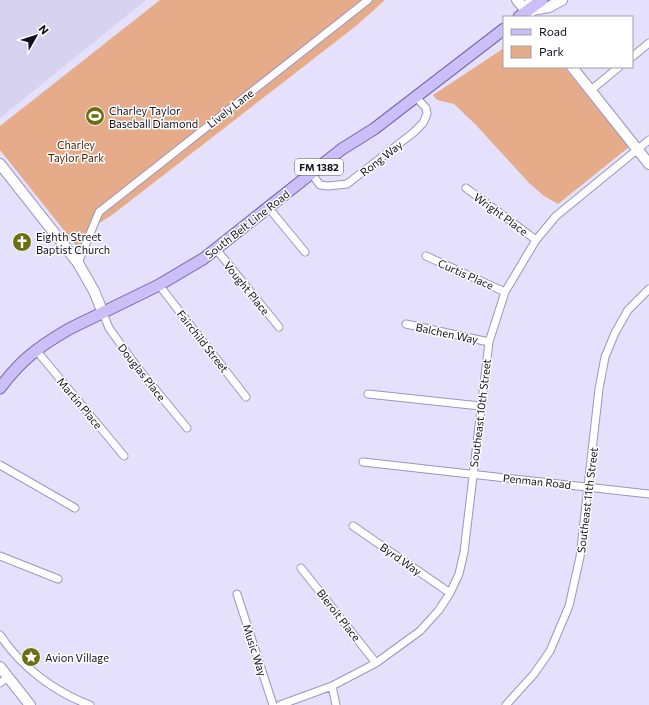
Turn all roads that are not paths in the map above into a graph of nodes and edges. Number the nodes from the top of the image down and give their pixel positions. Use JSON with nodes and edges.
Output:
{"nodes":[{"id":1,"x":368,"y":0,"type":"edge"},
{"id":2,"x":517,"y":0,"type":"edge"},
{"id":3,"x":531,"y":0,"type":"edge"},
{"id":4,"x":542,"y":0,"type":"edge"},
{"id":5,"x":562,"y":0,"type":"edge"},
{"id":6,"x":525,"y":15,"type":"edge"},
{"id":7,"x":503,"y":31,"type":"edge"},
{"id":8,"x":649,"y":43,"type":"edge"},
{"id":9,"x":633,"y":56,"type":"edge"},
{"id":10,"x":573,"y":68,"type":"edge"},
{"id":11,"x":619,"y":68,"type":"edge"},
{"id":12,"x":591,"y":90,"type":"junction"},
{"id":13,"x":416,"y":97,"type":"junction"},
{"id":14,"x":649,"y":140,"type":"edge"},
{"id":15,"x":638,"y":149,"type":"junction"},
{"id":16,"x":0,"y":164,"type":"edge"},
{"id":17,"x":649,"y":164,"type":"edge"},
{"id":18,"x":311,"y":173,"type":"junction"},
{"id":19,"x":466,"y":188,"type":"dead end"},
{"id":20,"x":268,"y":207,"type":"junction"},
{"id":21,"x":536,"y":240,"type":"junction"},
{"id":22,"x":216,"y":249,"type":"junction"},
{"id":23,"x":305,"y":252,"type":"dead end"},
{"id":24,"x":426,"y":256,"type":"dead end"},
{"id":25,"x":78,"y":263,"type":"junction"},
{"id":26,"x":159,"y":285,"type":"junction"},
{"id":27,"x":649,"y":289,"type":"edge"},
{"id":28,"x":505,"y":292,"type":"junction"},
{"id":29,"x":102,"y":313,"type":"junction"},
{"id":30,"x":406,"y":324,"type":"dead end"},
{"id":31,"x":279,"y":327,"type":"dead end"},
{"id":32,"x":489,"y":342,"type":"junction"},
{"id":33,"x":36,"y":350,"type":"junction"},
{"id":34,"x":0,"y":388,"type":"edge"},
{"id":35,"x":368,"y":394,"type":"dead end"},
{"id":36,"x":246,"y":396,"type":"dead end"},
{"id":37,"x":480,"y":406,"type":"junction"},
{"id":38,"x":187,"y":428,"type":"dead end"},
{"id":39,"x":124,"y":456,"type":"dead end"},
{"id":40,"x":362,"y":462,"type":"dead end"},
{"id":41,"x":0,"y":465,"type":"edge"},
{"id":42,"x":473,"y":474,"type":"junction"},
{"id":43,"x":588,"y":487,"type":"junction"},
{"id":44,"x":649,"y":494,"type":"edge"},
{"id":45,"x":75,"y":508,"type":"dead end"},
{"id":46,"x":353,"y":526,"type":"dead end"},
{"id":47,"x":0,"y":556,"type":"edge"},
{"id":48,"x":302,"y":568,"type":"dead end"},
{"id":49,"x":58,"y":579,"type":"dead end"},
{"id":50,"x":450,"y":593,"type":"junction"},
{"id":51,"x":238,"y":594,"type":"dead end"},
{"id":52,"x":0,"y":635,"type":"edge"},
{"id":53,"x":376,"y":663,"type":"junction"},
{"id":54,"x":0,"y":667,"type":"edge"},
{"id":55,"x":4,"y":680,"type":"edge"},
{"id":56,"x":332,"y":686,"type":"junction"},
{"id":57,"x":30,"y":705,"type":"edge"},
{"id":58,"x":90,"y":705,"type":"edge"},
{"id":59,"x":273,"y":705,"type":"edge"},
{"id":60,"x":280,"y":705,"type":"edge"},
{"id":61,"x":336,"y":705,"type":"edge"},
{"id":62,"x":506,"y":705,"type":"edge"}],
"edges":[{"from":1,"to":25,"type":"street","name":"Lively Lane"},
{"from":2,"to":6,"type":"street"},
{"from":3,"to":6,"type":"street"},
{"from":4,"to":6,"type":"main road"},
{"from":5,"to":6,"type":"street"},
{"from":7,"to":13,"type":"main road","name":"South Belt Line Road","number":"FM 1382"},
{"from":8,"to":9,"type":"street"},
{"from":10,"to":12,"type":"street"},
{"from":11,"to":12,"type":"street"},
{"from":12,"to":15,"type":"street"},
{"from":13,"to":18,"type":"main road","name":"South Belt Line Road","number":"FM 1382"},
{"from":13,"to":18,"type":"street","name":"Rong Way"},
{"from":14,"to":15,"type":"street","name":"Southeast 10th Street"},
{"from":15,"to":17,"type":"street"},
{"from":15,"to":21,"type":"street","name":"Southeast 10th Street"},
{"from":16,"to":25,"type":"street"},
{"from":18,"to":20,"type":"main road","name":"South Belt Line Road","number":"FM 1382"},
{"from":19,"to":21,"type":"street","name":"Wright Place"},
{"from":20,"to":22,"type":"main road","name":"South Belt Line Road","number":"FM 1382"},
{"from":20,"to":23,"type":"street"},
{"from":21,"to":28,"type":"street","name":"Southeast 10th Street"},
{"from":22,"to":26,"type":"main road","name":"South Belt Line Road","number":"FM 1382"},
{"from":22,"to":31,"type":"street","name":"Vought Place"},
{"from":24,"to":28,"type":"street","name":"Curtis Place"},
{"from":25,"to":29,"type":"street"},
{"from":26,"to":29,"type":"main road","name":"South Belt Line Road","number":"FM 1382"},
{"from":26,"to":36,"type":"street","name":"Fairchild Street"},
{"from":27,"to":43,"type":"street","name":"Southeast 11th Street"},
{"from":28,"to":32,"type":"street","name":"Southeast 10th Street"},
{"from":29,"to":33,"type":"main road","name":"South Belt Line Road","number":"FM 1382"},
{"from":29,"to":38,"type":"street","name":"Douglas Place"},
{"from":30,"to":32,"type":"street","name":"Balchen Way"},
{"from":32,"to":37,"type":"street","name":"Southeast 10th Street"},
{"from":33,"to":34,"type":"main road","name":"South Belt Line Road","number":"FM 1382"},
{"from":33,"to":39,"type":"street","name":"Martin Place"},
{"from":35,"to":37,"type":"street"},
{"from":37,"to":42,"type":"street","name":"Southeast 10th Street"},
{"from":40,"to":42,"type":"street","name":"Penman Road"},
{"from":41,"to":45,"type":"street"},
{"from":42,"to":43,"type":"street","name":"Penman Road"},
{"from":42,"to":50,"type":"street","name":"Southeast 10th Street"},
{"from":43,"to":44,"type":"street","name":"Penman Road"},
{"from":43,"to":62,"type":"street","name":"Southeast 11th Street"},
{"from":46,"to":50,"type":"street","name":"Byrd Way"},
{"from":47,"to":49,"type":"street"},
{"from":48,"to":53,"type":"street","name":"Bleroit Place"},
{"from":50,"to":53,"type":"street","name":"Southeast 10th Street"},
{"from":51,"to":59,"type":"street","name":"Music Way"},
{"from":52,"to":58,"type":"street"},
{"from":53,"to":56,"type":"street","name":"Southeast 10th Street"},
{"from":54,"to":55,"type":"street"},
{"from":55,"to":57,"type":"street"},
{"from":56,"to":60,"type":"street","name":"Southeast 10th Street"},
{"from":56,"to":61,"type":"street"}]}
